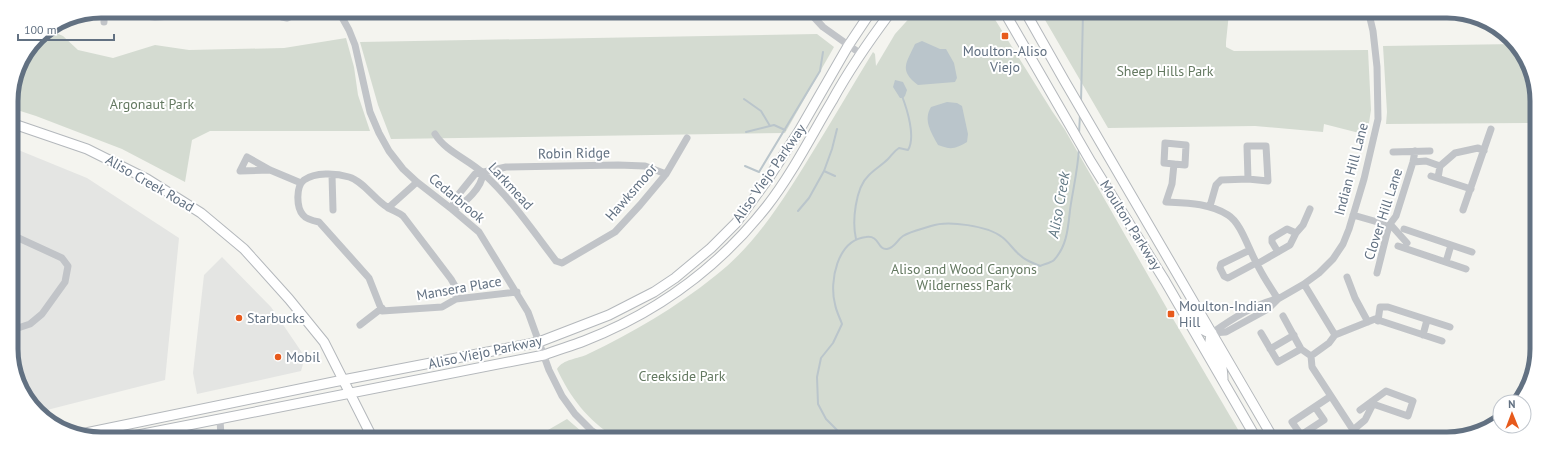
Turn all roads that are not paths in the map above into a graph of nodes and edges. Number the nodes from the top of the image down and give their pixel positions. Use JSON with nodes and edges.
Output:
{"nodes":[{"id":1,"x":104,"y":18,"type":"edge"},
{"id":2,"x":342,"y":18,"type":"edge"},
{"id":3,"x":815,"y":18,"type":"edge"},
{"id":4,"x":867,"y":18,"type":"edge"},
{"id":5,"x":886,"y":18,"type":"edge"},
{"id":6,"x":1008,"y":18,"type":"edge"},
{"id":7,"x":1029,"y":18,"type":"edge"},
{"id":8,"x":1370,"y":18,"type":"edge"},
{"id":9,"x":104,"y":22,"type":"dead end"},
{"id":10,"x":848,"y":46,"type":"junction"},
{"id":11,"x":861,"y":54,"type":"junction"},
{"id":12,"x":18,"y":125,"type":"edge"},
{"id":13,"x":1491,"y":129,"type":"dead end"},
{"id":14,"x":434,"y":134,"type":"dead end"},
{"id":15,"x":687,"y":138,"type":"dead end"},
{"id":16,"x":1415,"y":151,"type":"junction"},
{"id":17,"x":1430,"y":151,"type":"dead end"},
{"id":18,"x":1484,"y":151,"type":"junction"},
{"id":19,"x":1393,"y":152,"type":"dead end"},
{"id":20,"x":1413,"y":162,"type":"junction"},
{"id":21,"x":1174,"y":164,"type":"dead end"},
{"id":22,"x":1440,"y":166,"type":"junction"},
{"id":23,"x":270,"y":170,"type":"dead end"},
{"id":24,"x":482,"y":173,"type":"junction"},
{"id":25,"x":666,"y":174,"type":"junction"},
{"id":26,"x":332,"y":175,"type":"junction"},
{"id":27,"x":1248,"y":179,"type":"junction"},
{"id":28,"x":469,"y":181,"type":"junction"},
{"id":29,"x":418,"y":182,"type":"junction"},
{"id":30,"x":301,"y":184,"type":"junction"},
{"id":31,"x":477,"y":187,"type":"junction"},
{"id":32,"x":1471,"y":189,"type":"junction"},
{"id":33,"x":1210,"y":206,"type":"junction"},
{"id":34,"x":388,"y":208,"type":"junction"},
{"id":35,"x":1310,"y":209,"type":"dead end"},
{"id":36,"x":333,"y":210,"type":"dead end"},
{"id":37,"x":453,"y":210,"type":"junction"},
{"id":38,"x":1464,"y":210,"type":"dead end"},
{"id":39,"x":1353,"y":215,"type":"junction"},
{"id":40,"x":1390,"y":224,"type":"junction"},
{"id":41,"x":1404,"y":229,"type":"dead end"},
{"id":42,"x":1413,"y":232,"type":"junction"},
{"id":43,"x":1296,"y":233,"type":"junction"},
{"id":44,"x":18,"y":238,"type":"edge"},
{"id":45,"x":1452,"y":245,"type":"junction"},
{"id":46,"x":1403,"y":246,"type":"junction"},
{"id":47,"x":1250,"y":250,"type":"junction"},
{"id":48,"x":1278,"y":252,"type":"junction"},
{"id":49,"x":1472,"y":252,"type":"dead end"},
{"id":50,"x":1446,"y":262,"type":"junction"},
{"id":51,"x":562,"y":263,"type":"joint"},
{"id":52,"x":1257,"y":263,"type":"junction"},
{"id":53,"x":1466,"y":269,"type":"dead end"},
{"id":54,"x":1377,"y":273,"type":"dead end"},
{"id":55,"x":1347,"y":277,"type":"dead end"},
{"id":56,"x":1165,"y":281,"type":"junction"},
{"id":57,"x":1304,"y":284,"type":"junction"},
{"id":58,"x":517,"y":292,"type":"junction"},
{"id":59,"x":456,"y":299,"type":"junction"},
{"id":60,"x":1278,"y":299,"type":"junction"},
{"id":61,"x":382,"y":309,"type":"junction"},
{"id":62,"x":1283,"y":316,"type":"dead end"},
{"id":63,"x":1378,"y":320,"type":"junction"},
{"id":64,"x":1427,"y":320,"type":"junction"},
{"id":65,"x":1368,"y":322,"type":"junction"},
{"id":66,"x":360,"y":325,"type":"dead end"},
{"id":67,"x":1450,"y":327,"type":"dead end"},
{"id":68,"x":18,"y":328,"type":"edge"},
{"id":69,"x":1212,"y":333,"type":"junction"},
{"id":70,"x":1261,"y":333,"type":"dead end"},
{"id":71,"x":1294,"y":335,"type":"junction"},
{"id":72,"x":1335,"y":335,"type":"junction"},
{"id":73,"x":1423,"y":335,"type":"junction"},
{"id":74,"x":539,"y":342,"type":"junction"},
{"id":75,"x":1442,"y":342,"type":"dead end"},
{"id":76,"x":1270,"y":349,"type":"junction"},
{"id":77,"x":1301,"y":349,"type":"junction"},
{"id":78,"x":544,"y":354,"type":"junction"},
{"id":79,"x":1311,"y":356,"type":"junction"},
{"id":80,"x":343,"y":380,"type":"junction"},
{"id":81,"x":1223,"y":382,"type":"junction"},
{"id":82,"x":350,"y":394,"type":"junction"},
{"id":83,"x":1331,"y":396,"type":"junction"},
{"id":84,"x":241,"y":402,"type":"junction"},
{"id":85,"x":1372,"y":403,"type":"junction"},
{"id":86,"x":1315,"y":407,"type":"dead end"},
{"id":87,"x":1360,"y":410,"type":"dead end"},
{"id":88,"x":220,"y":420,"type":"junction"},
{"id":89,"x":185,"y":426,"type":"junction"},
{"id":90,"x":1353,"y":430,"type":"joint"},
{"id":91,"x":97,"y":432,"type":"edge"},
{"id":92,"x":154,"y":432,"type":"edge"},
{"id":93,"x":222,"y":432,"type":"edge"},
{"id":94,"x":369,"y":432,"type":"edge"},
{"id":95,"x":594,"y":432,"type":"edge"},
{"id":96,"x":1252,"y":432,"type":"edge"},
{"id":97,"x":1270,"y":432,"type":"edge"}],
"edges":[{"from":1,"to":9,"type":"street"},
{"from":2,"to":29,"type":"street","name":"Cedarbrook"},
{"from":3,"to":10,"type":"street"},
{"from":4,"to":10,"type":"main road","name":"Aliso Viejo Parkway"},
{"from":5,"to":11,"type":"main road","name":"Aliso Viejo Parkway"},
{"from":6,"to":56,"type":"main road","name":"Moulton Parkway"},
{"from":7,"to":69,"type":"main road","name":"Moulton Parkway"},
{"from":8,"to":39,"type":"street","name":"Indian Hill Lane"},
{"from":10,"to":11,"type":"street"},
{"from":10,"to":74,"type":"main road","name":"Aliso Viejo Parkway"},
{"from":11,"to":78,"type":"main road","name":"Aliso Viejo Parkway"},
{"from":12,"to":80,"type":"main road","name":"Aliso Creek Road"},
{"from":13,"to":18,"type":"street"},
{"from":14,"to":24,"type":"street","name":"Larkmead"},
{"from":15,"to":25,"type":"street","name":"Hawksmoor"},
{"from":16,"to":17,"type":"street","name":"Clover Hill Lane"},
{"from":16,"to":19,"type":"street","name":"Clover Hill Lane"},
{"from":16,"to":20,"type":"street","name":"Clover Hill Lane"},
{"from":18,"to":22,"type":"street"},
{"from":18,"to":32,"type":"street"},
{"from":20,"to":22,"type":"street","name":"Clover Hill Lane"},
{"from":20,"to":40,"type":"street","name":"Clover Hill Lane"},
{"from":21,"to":33,"type":"street"},
{"from":22,"to":32,"type":"street"},
{"from":23,"to":30,"type":"street"},
{"from":24,"to":25,"type":"street","name":"Robin Ridge"},
{"from":24,"to":28,"type":"street","name":"Robin Ridge"},
{"from":24,"to":31,"type":"street"},
{"from":24,"to":51,"type":"street","name":"Larkmead"},
{"from":25,"to":51,"type":"street","name":"Hawksmoor"},
{"from":26,"to":30,"type":"street"},
{"from":26,"to":34,"type":"street"},
{"from":26,"to":36,"type":"street"},
{"from":27,"to":27,"type":"street"},
{"from":27,"to":33,"type":"street"},
{"from":28,"to":31,"type":"street"},
{"from":28,"to":37,"type":"street","name":"Robin Ridge"},
{"from":29,"to":34,"type":"street"},
{"from":29,"to":37,"type":"street","name":"Cedarbrook"},
{"from":30,"to":61,"type":"street"},
{"from":31,"to":37,"type":"street"},
{"from":32,"to":38,"type":"street"},
{"from":33,"to":47,"type":"street"},
{"from":34,"to":59,"type":"street"},
{"from":35,"to":43,"type":"street"},
{"from":37,"to":58,"type":"street","name":"Cedarbrook"},
{"from":39,"to":40,"type":"street"},
{"from":39,"to":57,"type":"street","name":"Indian Hill Lane"},
{"from":40,"to":46,"type":"street"},
{"from":40,"to":54,"type":"street","name":"Clover Hill Lane"},
{"from":41,"to":42,"type":"street"},
{"from":42,"to":45,"type":"street"},
{"from":42,"to":46,"type":"street"},
{"from":43,"to":48,"type":"street"},
{"from":43,"to":48,"type":"street"},
{"from":44,"to":68,"type":"street"},
{"from":45,"to":49,"type":"street"},
{"from":45,"to":50,"type":"street"},
{"from":46,"to":50,"type":"street"},
{"from":47,"to":52,"type":"street"},
{"from":47,"to":52,"type":"street"},
{"from":48,"to":52,"type":"street"},
{"from":50,"to":53,"type":"street"},
{"from":52,"to":60,"type":"street"},
{"from":55,"to":65,"type":"street"},
{"from":56,"to":69,"type":"main road"},
{"from":56,"to":81,"type":"main road","name":"Moulton Parkway"},
{"from":57,"to":60,"type":"street","name":"Indian Hill Lane"},
{"from":57,"to":72,"type":"street"},
{"from":58,"to":59,"type":"street","name":"Mansera Place"},
{"from":58,"to":74,"type":"street","name":"Cedarbrook"},
{"from":59,"to":61,"type":"street","name":"Mansera Place"},
{"from":60,"to":69,"type":"street","name":"Indian Hill Lane"},
{"from":61,"to":66,"type":"street"},
{"from":62,"to":71,"type":"street"},
{"from":63,"to":64,"type":"street"},
{"from":63,"to":65,"type":"street"},
{"from":63,"to":73,"type":"street"},
{"from":64,"to":67,"type":"street"},
{"from":64,"to":73,"type":"street"},
{"from":65,"to":72,"type":"street"},
{"from":69,"to":81,"type":"main road"},
{"from":69,"to":97,"type":"main road","name":"Moulton Parkway"},
{"from":70,"to":76,"type":"street"},
{"from":71,"to":76,"type":"street"},
{"from":71,"to":77,"type":"street"},
{"from":72,"to":79,"type":"street"},
{"from":73,"to":75,"type":"street"},
{"from":74,"to":78,"type":"street","name":"Cedarbrook"},
{"from":74,"to":80,"type":"main road","name":"Aliso Viejo Parkway"},
{"from":76,"to":77,"type":"street"},
{"from":77,"to":79,"type":"street"},
{"from":78,"to":82,"type":"main road","name":"Aliso Viejo Parkway"},
{"from":78,"to":95,"type":"street","name":"Cedarbrook"},
{"from":79,"to":83,"type":"street"},
{"from":80,"to":82,"type":"main road","name":"Aliso Creek Road"},
{"from":80,"to":84,"type":"main road","name":"Aliso Viejo Parkway"},
{"from":81,"to":96,"type":"main road","name":"Moulton Parkway"},
{"from":82,"to":88,"type":"main road","name":"Aliso Viejo Parkway"},
{"from":82,"to":94,"type":"main road","name":"Aliso Creek Road"},
{"from":83,"to":86,"type":"street"},
{"from":83,"to":90,"type":"street"},
{"from":84,"to":89,"type":"main road"},
{"from":84,"to":91,"type":"main road","name":"Aliso Viejo Parkway"},
{"from":85,"to":85,"type":"street"},
{"from":85,"to":87,"type":"street"},
{"from":85,"to":90,"type":"street"},
{"from":88,"to":89,"type":"main road","name":"Aliso Viejo Parkway"},
{"from":88,"to":93,"type":"street"},
{"from":89,"to":92,"type":"main road","name":"Aliso Viejo Parkway"}]}
